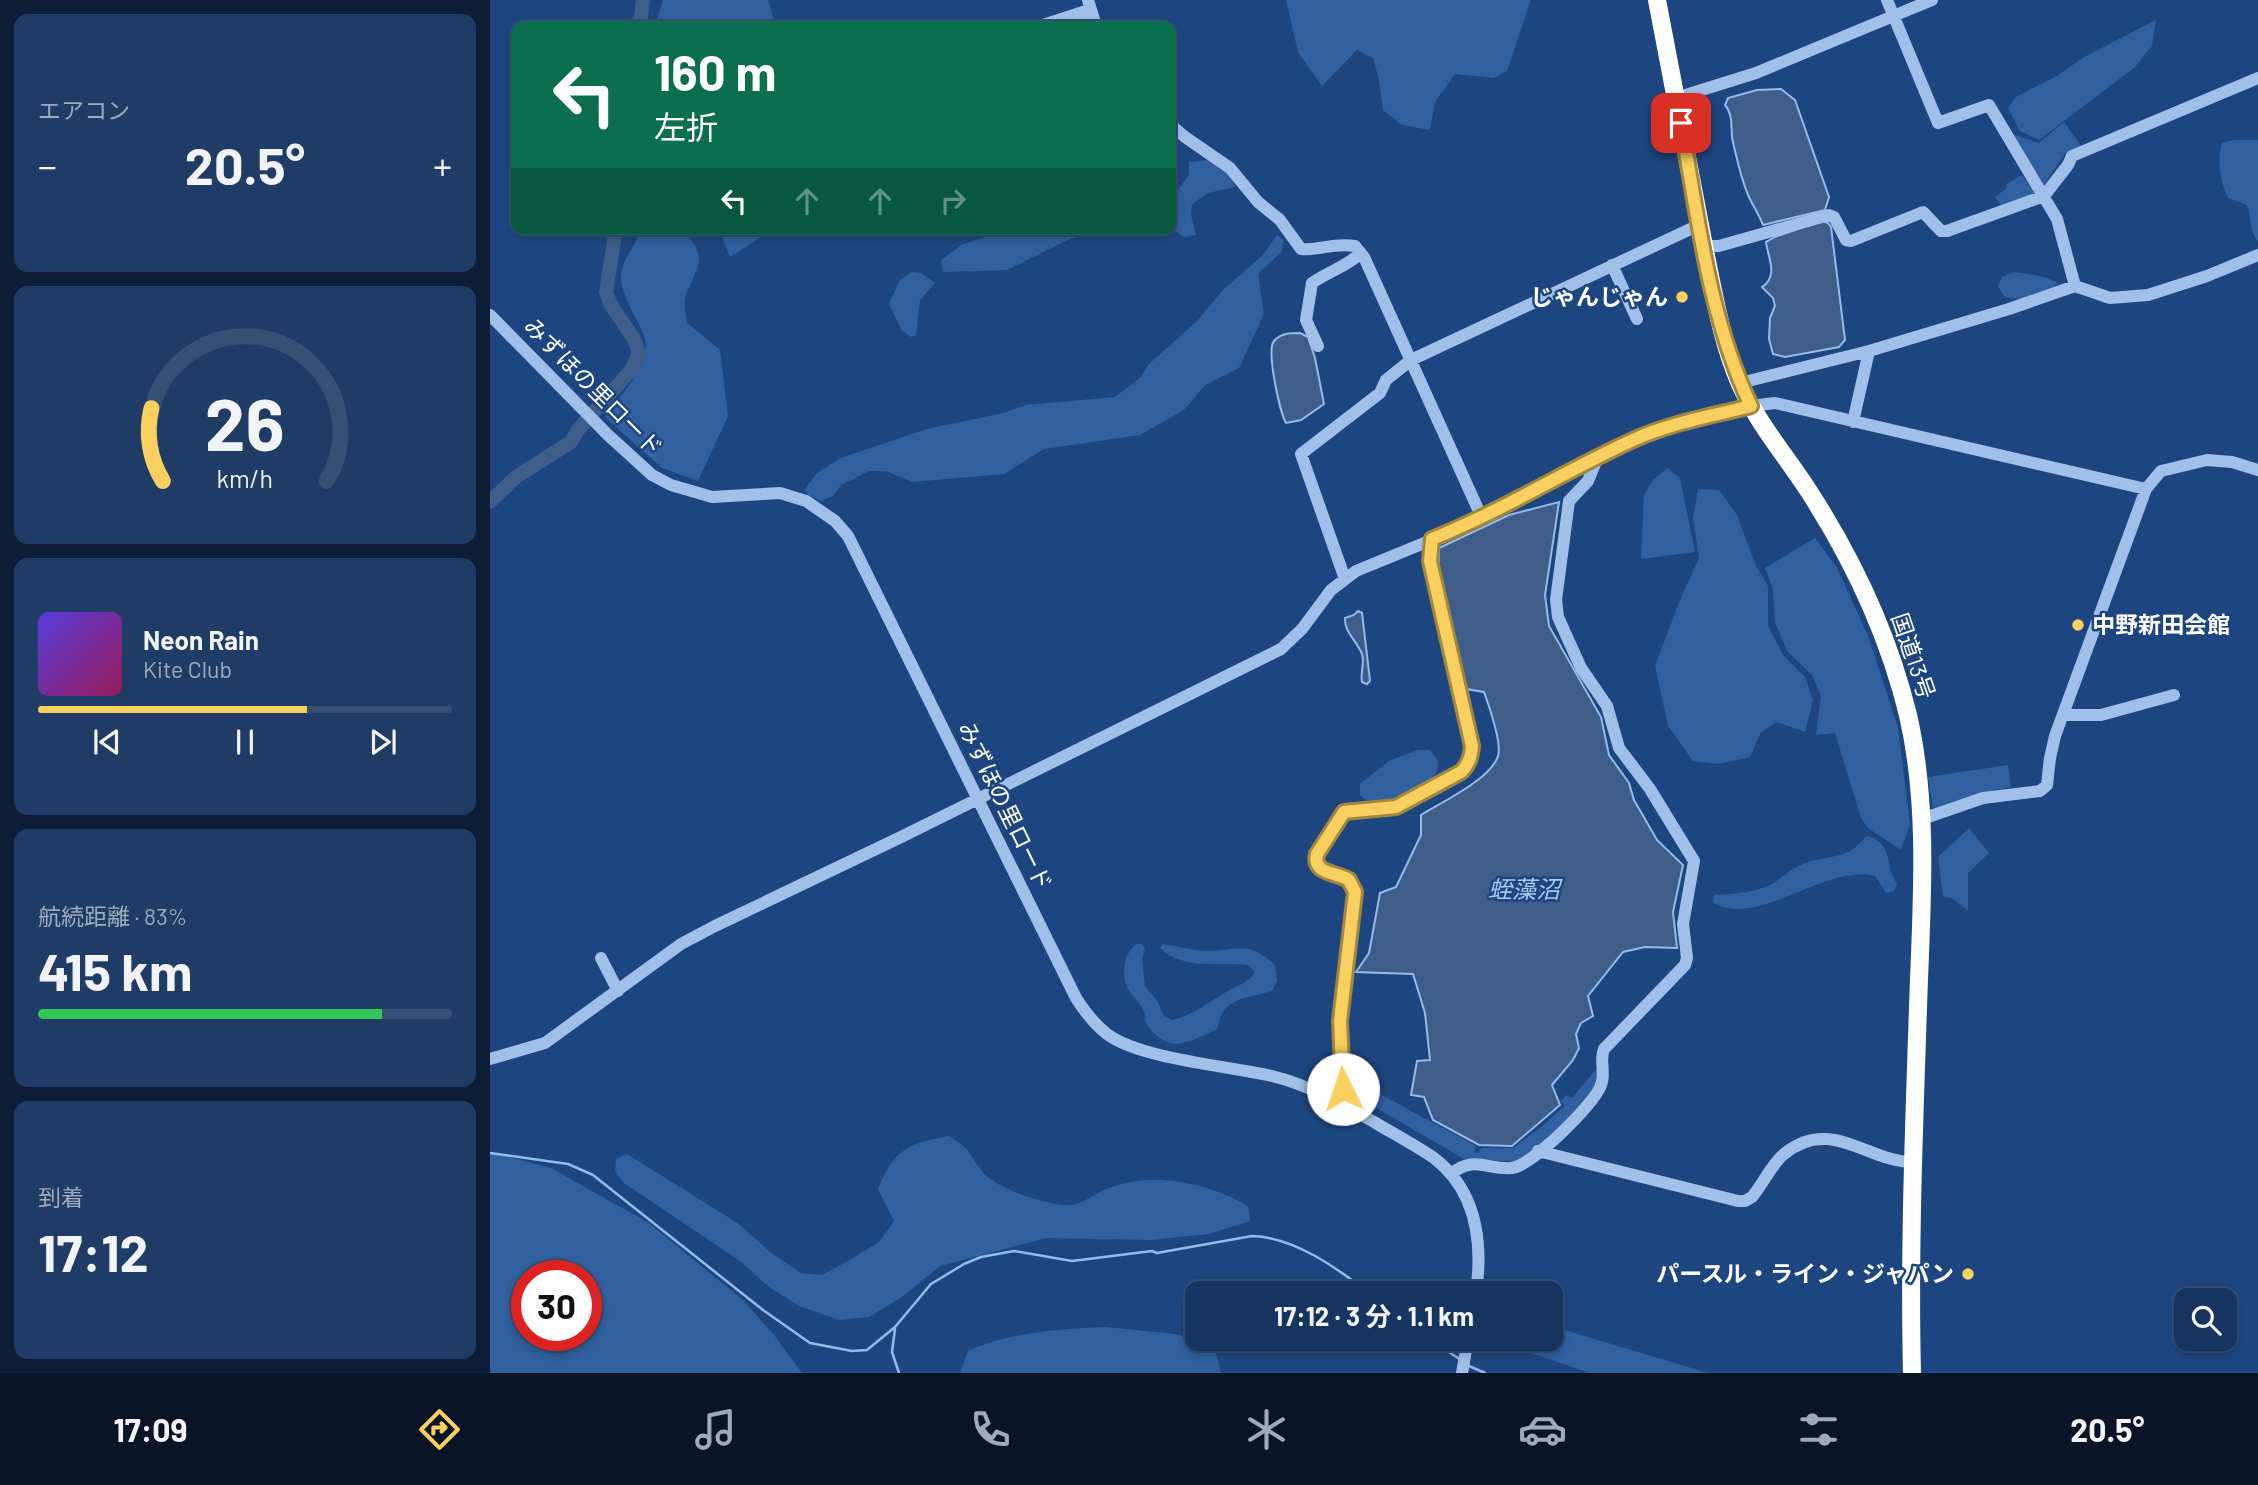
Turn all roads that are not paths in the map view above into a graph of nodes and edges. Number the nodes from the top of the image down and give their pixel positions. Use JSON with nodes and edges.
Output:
{"nodes":[{"id":1,"x":1657,"y":0,"type":"edge"},
{"id":2,"x":1887,"y":0,"type":"edge"},
{"id":3,"x":1932,"y":0,"type":"edge"},
{"id":4,"x":1088,"y":5,"type":"edge"},
{"id":5,"x":1894,"y":16,"type":"junction"},
{"id":6,"x":1051,"y":21,"type":"edge"},
{"id":7,"x":1080,"y":21,"type":"edge"},
{"id":8,"x":2258,"y":78,"type":"edge"},
{"id":9,"x":1676,"y":98,"type":"junction"},
{"id":10,"x":1176,"y":130,"type":"edge"},
{"id":11,"x":2044,"y":196,"type":"junction"},
{"id":12,"x":1699,"y":225,"type":"junction"},
{"id":13,"x":1704,"y":246,"type":"junction"},
{"id":14,"x":1361,"y":253,"type":"junction"},
{"id":15,"x":2258,"y":256,"type":"edge"},
{"id":16,"x":1612,"y":265,"type":"junction"},
{"id":17,"x":2075,"y":285,"type":"junction"},
{"id":18,"x":490,"y":315,"type":"edge"},
{"id":19,"x":1637,"y":318,"type":"dead end"},
{"id":20,"x":1318,"y":346,"type":"dead end"},
{"id":21,"x":1869,"y":351,"type":"junction"},
{"id":22,"x":1411,"y":360,"type":"junction"},
{"id":23,"x":1740,"y":383,"type":"junction"},
{"id":24,"x":1751,"y":406,"type":"junction"},
{"id":25,"x":1853,"y":422,"type":"junction"},
{"id":26,"x":1597,"y":459,"type":"junction"},
{"id":27,"x":2258,"y":470,"type":"edge"},
{"id":28,"x":2146,"y":489,"type":"junction"},
{"id":29,"x":1482,"y":518,"type":"junction"},
{"id":30,"x":1432,"y":539,"type":"junction"},
{"id":31,"x":1345,"y":579,"type":"junction"},
{"id":32,"x":2174,"y":695,"type":"dead end"},
{"id":33,"x":2065,"y":715,"type":"junction"},
{"id":34,"x":978,"y":798,"type":"junction"},
{"id":35,"x":1922,"y":819,"type":"junction"},
{"id":36,"x":601,"y":958,"type":"dead end"},
{"id":37,"x":618,"y":991,"type":"junction"},
{"id":38,"x":490,"y":1059,"type":"edge"},
{"id":39,"x":1340,"y":1103,"type":"junction"},
{"id":40,"x":1538,"y":1151,"type":"junction"},
{"id":41,"x":1913,"y":1162,"type":"junction"},
{"id":42,"x":1451,"y":1174,"type":"junction"},
{"id":43,"x":1478,"y":1281,"type":"edge"},
{"id":44,"x":1466,"y":1351,"type":"edge"},
{"id":45,"x":1462,"y":1373,"type":"edge"},
{"id":46,"x":1912,"y":1373,"type":"edge"}],
"edges":[{"from":1,"to":9,"type":"highway","name":"国道13号"},
{"from":2,"to":5,"type":"street"},
{"from":3,"to":5,"type":"street"},
{"from":4,"to":6,"type":"street"},
{"from":4,"to":7,"type":"street"},
{"from":5,"to":9,"type":"street"},
{"from":5,"to":11,"type":"street"},
{"from":8,"to":11,"type":"street"},
{"from":9,"to":12,"type":"highway","name":"国道13号"},
{"from":10,"to":14,"type":"street"},
{"from":11,"to":13,"type":"street"},
{"from":11,"to":17,"type":"street"},
{"from":12,"to":13,"type":"highway","name":"国道13号"},
{"from":12,"to":16,"type":"street"},
{"from":13,"to":23,"type":"highway","name":"国道13号"},
{"from":14,"to":20,"type":"street"},
{"from":14,"to":22,"type":"street"},
{"from":15,"to":17,"type":"street"},
{"from":16,"to":19,"type":"street"},
{"from":16,"to":22,"type":"street"},
{"from":17,"to":21,"type":"street"},
{"from":18,"to":34,"type":"street","name":"みずほの里ロード"},
{"from":21,"to":23,"type":"street"},
{"from":21,"to":25,"type":"street"},
{"from":22,"to":29,"type":"street"},
{"from":22,"to":31,"type":"street"},
{"from":23,"to":24,"type":"highway","name":"国道13号"},
{"from":24,"to":25,"type":"street"},
{"from":24,"to":26,"type":"street"},
{"from":24,"to":35,"type":"highway","name":"国道13号"},
{"from":25,"to":28,"type":"street"},
{"from":26,"to":29,"type":"street"},
{"from":26,"to":40,"type":"street"},
{"from":27,"to":28,"type":"street"},
{"from":28,"to":33,"type":"street"},
{"from":29,"to":30,"type":"street"},
{"from":30,"to":31,"type":"street"},
{"from":30,"to":39,"type":"street"},
{"from":31,"to":34,"type":"street"},
{"from":32,"to":33,"type":"street"},
{"from":33,"to":35,"type":"street"},
{"from":34,"to":37,"type":"street"},
{"from":34,"to":39,"type":"street","name":"みずほの里ロード"},
{"from":35,"to":41,"type":"highway","name":"国道13号"},
{"from":36,"to":37,"type":"street"},
{"from":37,"to":38,"type":"street"},
{"from":39,"to":42,"type":"street","name":"みずほの里ロード"},
{"from":40,"to":41,"type":"street"},
{"from":40,"to":42,"type":"street"},
{"from":41,"to":46,"type":"highway","name":"国道13号"},
{"from":42,"to":43,"type":"street","name":"みずほの里ロード"},
{"from":44,"to":45,"type":"street"}]}
